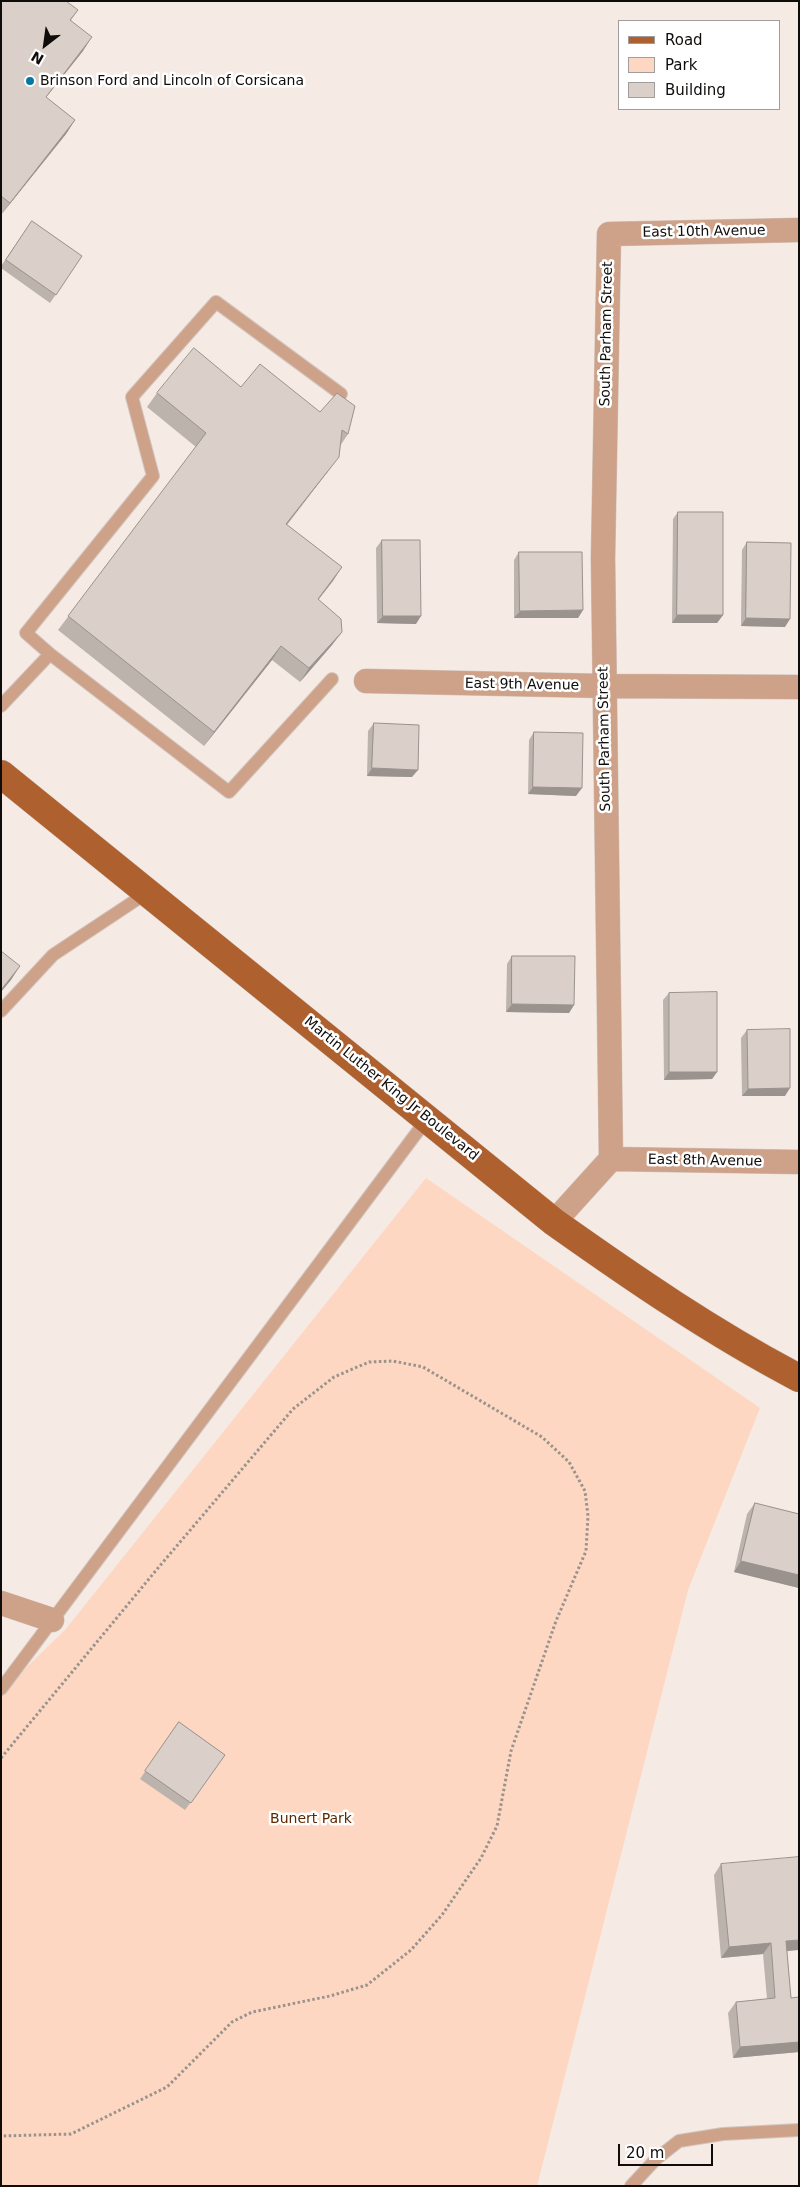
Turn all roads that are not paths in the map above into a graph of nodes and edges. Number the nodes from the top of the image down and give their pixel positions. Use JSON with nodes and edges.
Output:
{"nodes":[{"id":1,"x":799,"y":230,"type":"edge"},
{"id":2,"x":609,"y":234,"type":"joint"},
{"id":3,"x":341,"y":394,"type":"edge"},
{"id":4,"x":50,"y":654,"type":"junction"},
{"id":5,"x":332,"y":679,"type":"dead end"},
{"id":6,"x":366,"y":681,"type":"dead end"},
{"id":7,"x":604,"y":686,"type":"junction"},
{"id":8,"x":799,"y":687,"type":"edge"},
{"id":9,"x":1,"y":706,"type":"edge"},
{"id":10,"x":1,"y":774,"type":"edge"},
{"id":11,"x":148,"y":892,"type":"junction"},
{"id":12,"x":1,"y":1011,"type":"edge"},
{"id":13,"x":427,"y":1119,"type":"junction"},
{"id":14,"x":611,"y":1159,"type":"junction"},
{"id":15,"x":799,"y":1162,"type":"edge"},
{"id":16,"x":554,"y":1222,"type":"junction"},
{"id":17,"x":799,"y":1378,"type":"edge"},
{"id":18,"x":1,"y":1603,"type":"edge"},
{"id":19,"x":52,"y":1620,"type":"junction"},
{"id":20,"x":1,"y":1689,"type":"edge"},
{"id":21,"x":799,"y":2130,"type":"edge"},
{"id":22,"x":630,"y":2186,"type":"edge"}],
"edges":[{"from":1,"to":2,"type":"street","name":"East 10th Avenue"},
{"from":2,"to":7,"type":"street","name":"South Parham Street"},
{"from":3,"to":4,"type":"lane"},
{"from":4,"to":5,"type":"lane"},
{"from":4,"to":9,"type":"lane"},
{"from":6,"to":7,"type":"street","name":"East 9th Avenue"},
{"from":7,"to":8,"type":"street","name":"East 9th Avenue"},
{"from":7,"to":14,"type":"street","name":"South Parham Street"},
{"from":10,"to":11,"type":"main road","name":"Martin Luther King Jr Boulevard"},
{"from":11,"to":12,"type":"lane"},
{"from":11,"to":13,"type":"main road","name":"Martin Luther King Jr Boulevard"},
{"from":13,"to":16,"type":"main road","name":"Martin Luther King Jr Boulevard"},
{"from":13,"to":19,"type":"lane"},
{"from":14,"to":15,"type":"street","name":"East 8th Avenue"},
{"from":14,"to":16,"type":"street"},
{"from":16,"to":17,"type":"main road","name":"Martin Luther King Jr Boulevard"},
{"from":18,"to":19,"type":"street"},
{"from":19,"to":20,"type":"lane"},
{"from":21,"to":22,"type":"lane"}]}
